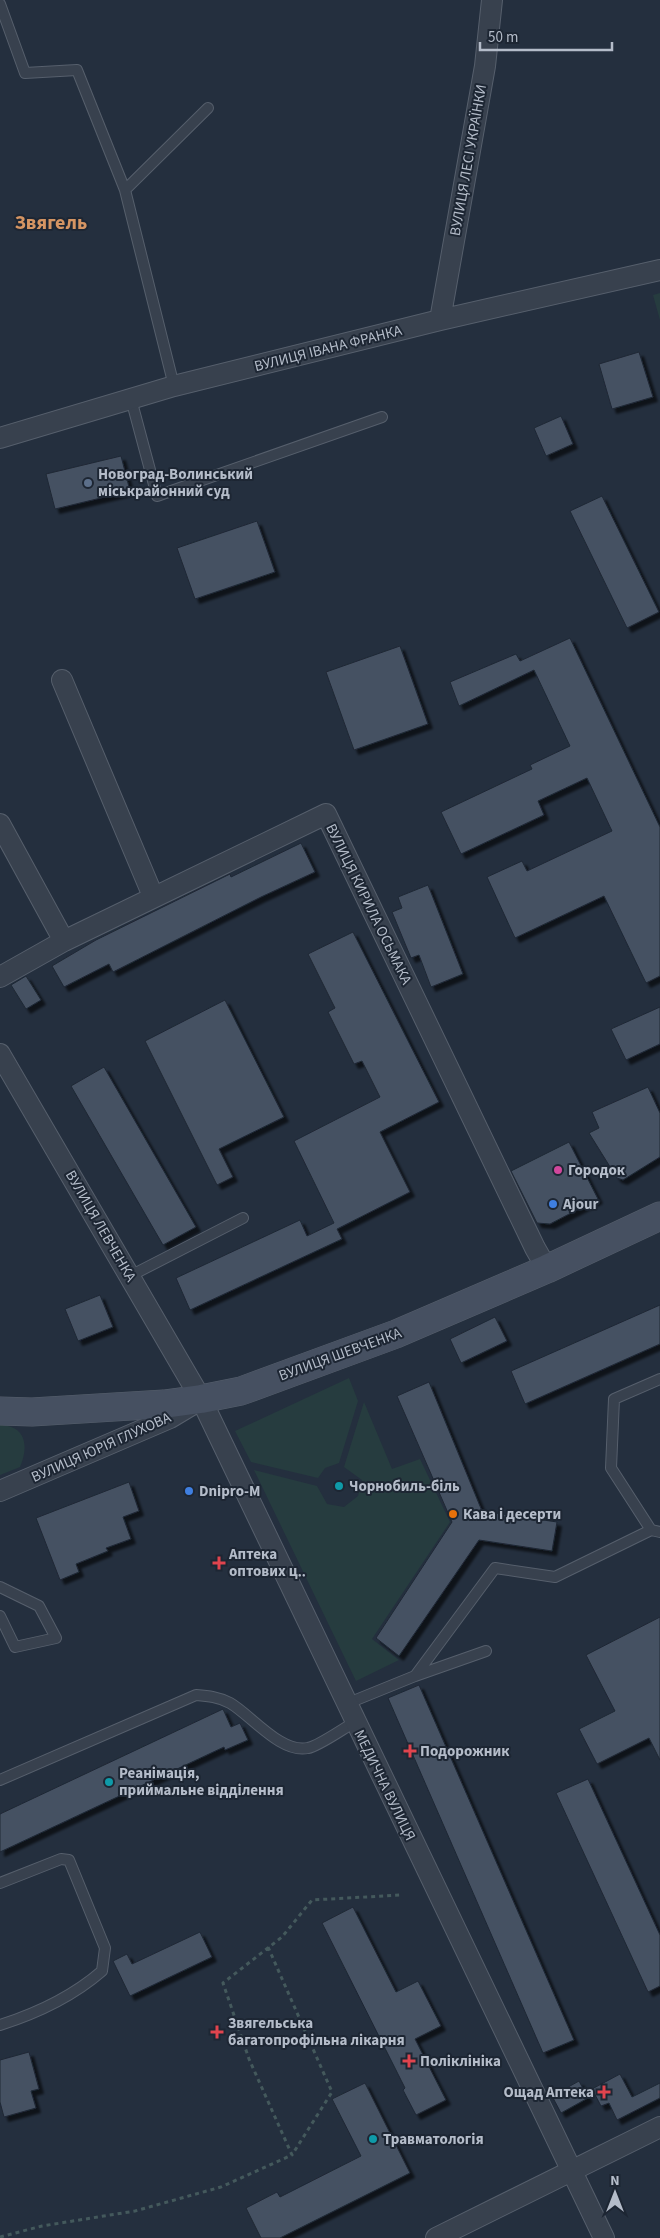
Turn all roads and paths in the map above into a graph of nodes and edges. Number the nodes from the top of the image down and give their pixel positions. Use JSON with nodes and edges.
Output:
{"nodes":[{"id":1,"x":492,"y":0,"type":"edge"},
{"id":2,"x":0,"y":4,"type":"edge"},
{"id":3,"x":208,"y":108,"type":"dead end"},
{"id":4,"x":124,"y":190,"type":"junction"},
{"id":5,"x":660,"y":270,"type":"edge"},
{"id":6,"x":440,"y":320,"type":"junction"},
{"id":7,"x":174,"y":386,"type":"junction"},
{"id":8,"x":130,"y":399,"type":"junction"},
{"id":9,"x":382,"y":417,"type":"dead end"},
{"id":10,"x":0,"y":438,"type":"edge"},
{"id":11,"x":62,"y":680,"type":"dead end"},
{"id":12,"x":0,"y":824,"type":"edge"},
{"id":13,"x":153,"y":896,"type":"junction"},
{"id":14,"x":64,"y":941,"type":"junction"},
{"id":15,"x":0,"y":977,"type":"edge"},
{"id":16,"x":0,"y":1054,"type":"edge"},
{"id":17,"x":660,"y":1216,"type":"edge"},
{"id":18,"x":243,"y":1218,"type":"dead end"},
{"id":19,"x":547,"y":1269,"type":"junction"},
{"id":20,"x":130,"y":1276,"type":"junction"},
{"id":21,"x":660,"y":1379,"type":"edge"},
{"id":22,"x":201,"y":1400,"type":"junction"},
{"id":23,"x":0,"y":1411,"type":"edge"},
{"id":24,"x":0,"y":1491,"type":"edge"},
{"id":25,"x":656,"y":1531,"type":"edge"},
{"id":26,"x":0,"y":1587,"type":"edge"},
{"id":27,"x":0,"y":1616,"type":"edge"},
{"id":28,"x":486,"y":1651,"type":"dead end"},
{"id":29,"x":414,"y":1676,"type":"junction"},
{"id":30,"x":346,"y":1704,"type":"junction"},
{"id":31,"x":355,"y":1722,"type":"junction"},
{"id":32,"x":0,"y":1780,"type":"edge"},
{"id":33,"x":0,"y":1883,"type":"edge"},
{"id":34,"x":401,"y":1896,"type":"dead end"},
{"id":35,"x":268,"y":1947,"type":"junction"},
{"id":36,"x":0,"y":2025,"type":"edge"},
{"id":37,"x":660,"y":2127,"type":"edge"},
{"id":38,"x":292,"y":2155,"type":"junction"},
{"id":39,"x":571,"y":2170,"type":"junction"},
{"id":40,"x":0,"y":2237,"type":"edge"},
{"id":41,"x":436,"y":2238,"type":"edge"},
{"id":42,"x":604,"y":2238,"type":"edge"}],
"edges":[{"from":1,"to":6,"type":"street","name":"ВУЛИЦЯ ЛЕСІ УКРАЇНКИ"},
{"from":2,"to":4,"type":"lane"},
{"from":3,"to":4,"type":"lane"},
{"from":4,"to":7,"type":"lane"},
{"from":5,"to":6,"type":"street","name":"ВУЛИЦЯ ІВАНА ФРАНКА"},
{"from":6,"to":7,"type":"street","name":"ВУЛИЦЯ ІВАНА ФРАНКА"},
{"from":7,"to":8,"type":"street","name":"ВУЛИЦЯ ІВАНА ФРАНКА"},
{"from":8,"to":9,"type":"lane"},
{"from":8,"to":10,"type":"street","name":"ВУЛИЦЯ ІВАНА ФРАНКА"},
{"from":11,"to":13,"type":"street"},
{"from":12,"to":14,"type":"street"},
{"from":13,"to":14,"type":"street","name":"ВУЛИЦЯ КИРИЛА ОСЬМАКА"},
{"from":13,"to":19,"type":"street","name":"ВУЛИЦЯ КИРИЛА ОСЬМАКА"},
{"from":14,"to":15,"type":"street","name":"ВУЛИЦЯ КИРИЛА ОСЬМАКА"},
{"from":16,"to":20,"type":"street","name":"ВУЛИЦЯ ЛЕВЧЕНКА"},
{"from":17,"to":19,"type":"main road","name":"ВУЛИЦЯ ШЕВЧЕНКА"},
{"from":18,"to":20,"type":"lane"},
{"from":19,"to":22,"type":"main road","name":"ВУЛИЦЯ ШЕВЧЕНКА"},
{"from":20,"to":22,"type":"street","name":"ВУЛИЦЯ ЛЕВЧЕНКА"},
{"from":21,"to":25,"type":"lane"},
{"from":22,"to":23,"type":"main road","name":"ВУЛИЦЯ ШЕВЧЕНКА"},
{"from":22,"to":24,"type":"street","name":"ВУЛИЦЯ ЮРІЯ ГЛУХОВА"},
{"from":22,"to":30,"type":"street","name":"МЕДИЧНА ВУЛИЦЯ"},
{"from":25,"to":29,"type":"lane"},
{"from":26,"to":27,"type":"lane"},
{"from":28,"to":29,"type":"lane"},
{"from":29,"to":30,"type":"lane"},
{"from":30,"to":31,"type":"street","name":"МЕДИЧНА ВУЛИЦЯ"},
{"from":31,"to":32,"type":"lane"},
{"from":31,"to":39,"type":"street","name":"МЕДИЧНА ВУЛИЦЯ"},
{"from":33,"to":36,"type":"lane"},
{"from":34,"to":35,"type":"path"},
{"from":35,"to":38,"type":"path"},
{"from":35,"to":38,"type":"path"},
{"from":37,"to":39,"type":"street"},
{"from":38,"to":40,"type":"path"},
{"from":39,"to":41,"type":"street"},
{"from":39,"to":42,"type":"street","name":"МЕДИЧНА ВУЛИЦЯ"}]}
